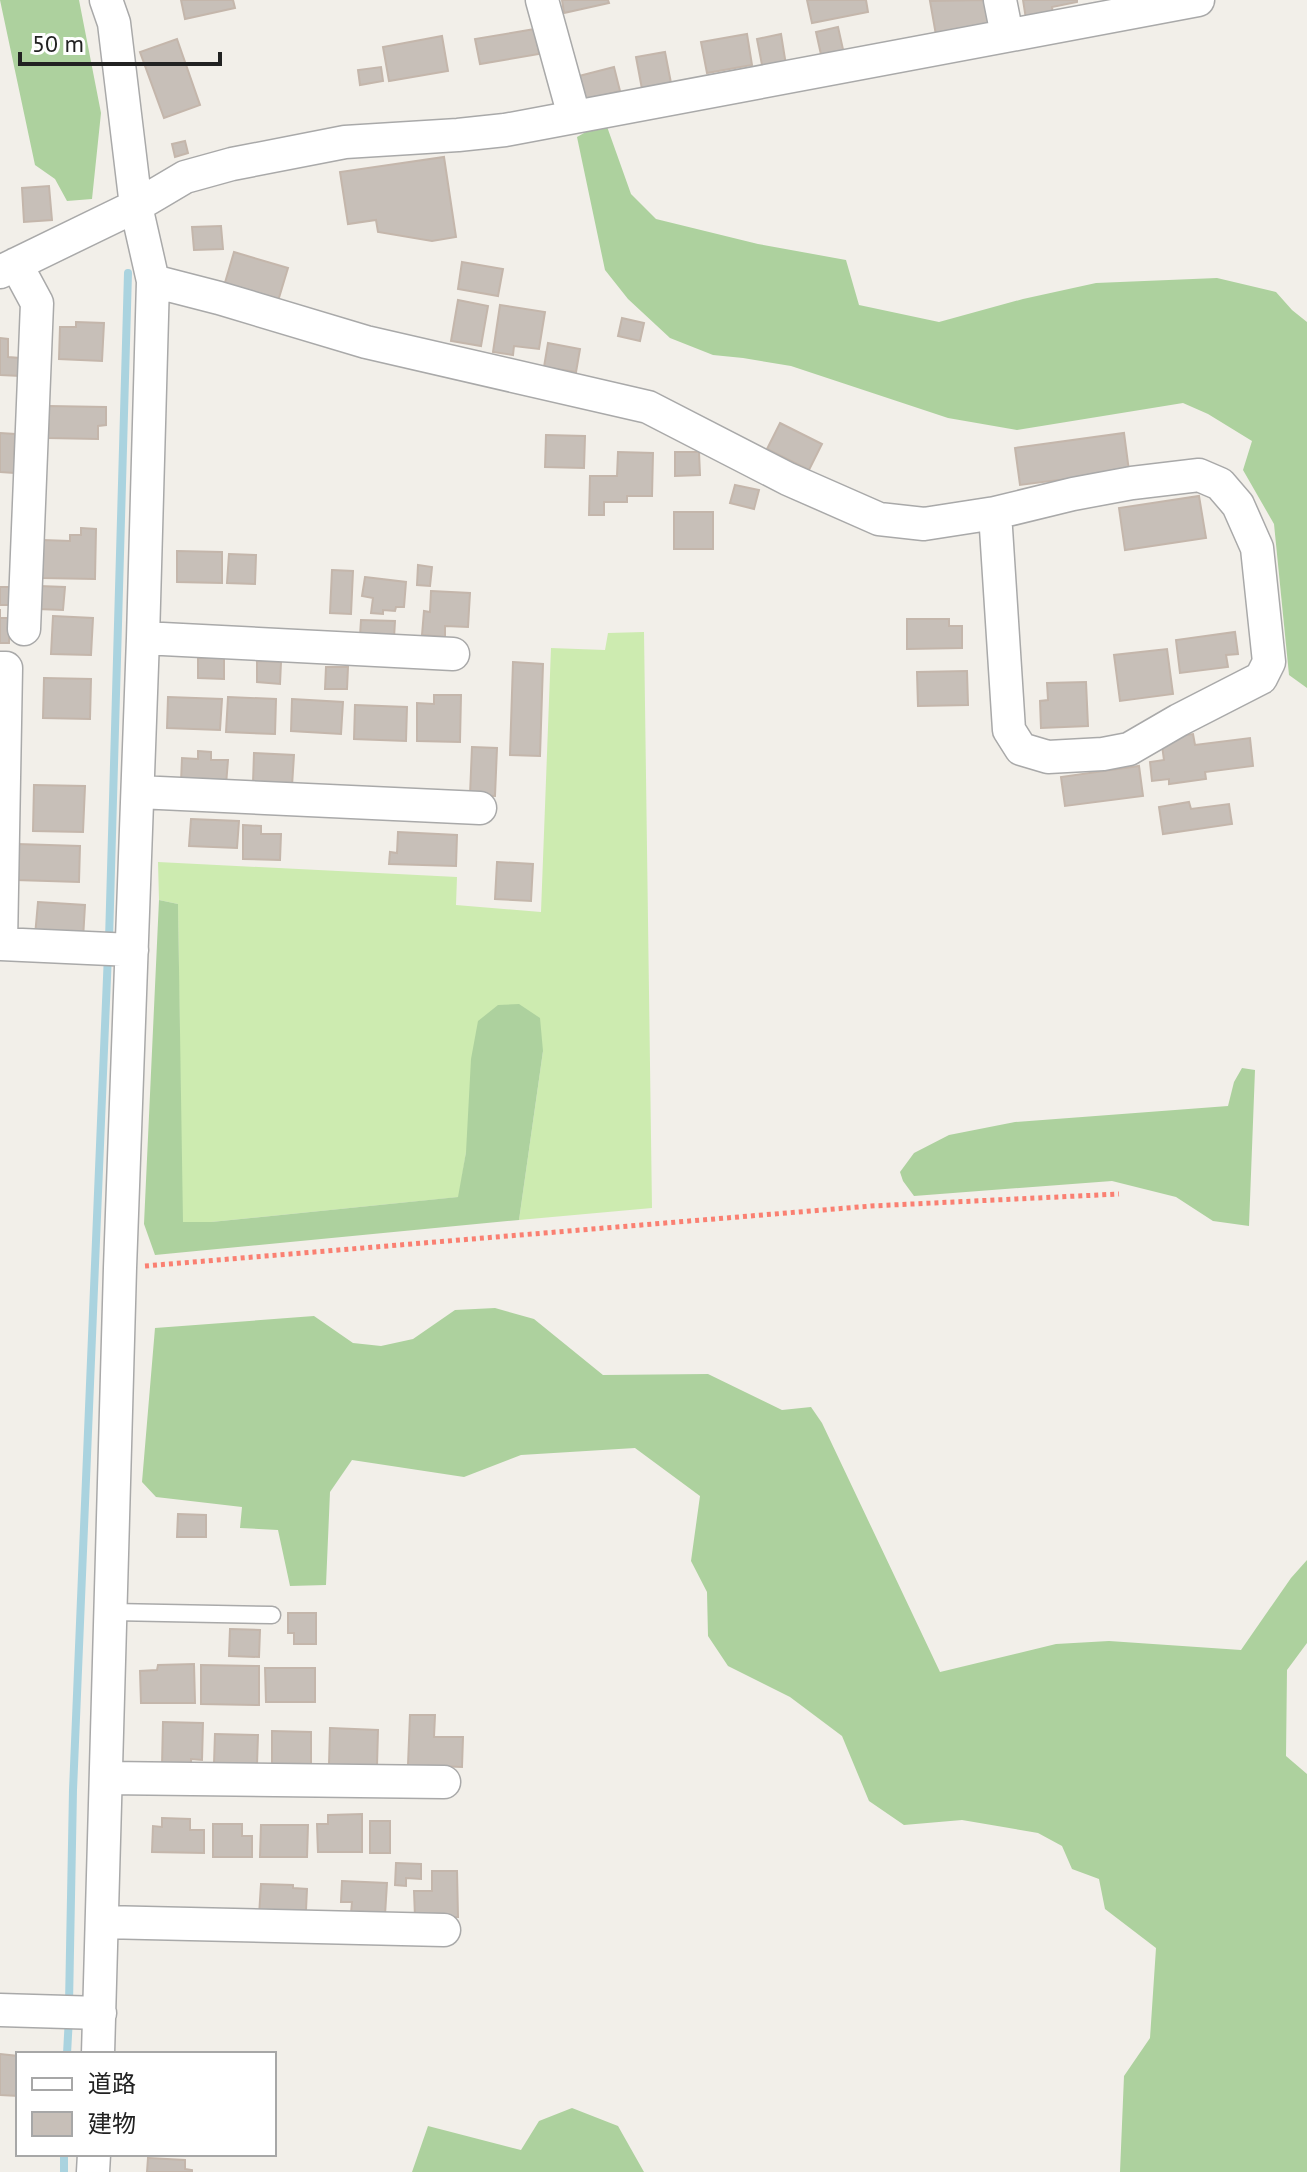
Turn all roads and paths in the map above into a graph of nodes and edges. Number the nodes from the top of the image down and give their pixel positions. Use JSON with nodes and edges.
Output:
{"nodes":[{"id":1,"x":106,"y":0,"type":"edge"},
{"id":2,"x":542,"y":0,"type":"edge"},
{"id":3,"x":1000,"y":0,"type":"edge"},
{"id":4,"x":1198,"y":0,"type":"edge"},
{"id":5,"x":1007,"y":35,"type":"junction"},
{"id":6,"x":574,"y":116,"type":"junction"},
{"id":7,"x":136,"y":206,"type":"junction"},
{"id":8,"x":8,"y":268,"type":"edge"},
{"id":9,"x":153,"y":281,"type":"junction"},
{"id":10,"x":995,"y":513,"type":"junction"},
{"id":11,"x":24,"y":629,"type":"dead end"},
{"id":12,"x":143,"y":638,"type":"junction"},
{"id":13,"x":453,"y":654,"type":"dead end"},
{"id":14,"x":0,"y":668,"type":"edge"},
{"id":15,"x":138,"y":792,"type":"junction"},
{"id":16,"x":480,"y":808,"type":"dead end"},
{"id":17,"x":0,"y":944,"type":"edge"},
{"id":18,"x":115,"y":949,"type":"junction"},
{"id":19,"x":1119,"y":1194,"type":"dead end"},
{"id":20,"x":120,"y":1268,"type":"junction"},
{"id":21,"x":112,"y":1612,"type":"junction"},
{"id":22,"x":272,"y":1615,"type":"dead end"},
{"id":23,"x":107,"y":1778,"type":"junction"},
{"id":24,"x":444,"y":1782,"type":"dead end"},
{"id":25,"x":102,"y":1922,"type":"junction"},
{"id":26,"x":444,"y":1930,"type":"dead end"},
{"id":27,"x":0,"y":2010,"type":"edge"},
{"id":28,"x":79,"y":2012,"type":"junction"},
{"id":29,"x":97,"y":2052,"type":"edge"}],
"edges":[{"from":1,"to":7,"type":"street"},
{"from":2,"to":6,"type":"street"},
{"from":3,"to":5,"type":"street"},
{"from":4,"to":5,"type":"street"},
{"from":5,"to":6,"type":"street"},
{"from":6,"to":7,"type":"street"},
{"from":7,"to":8,"type":"street"},
{"from":7,"to":9,"type":"street"},
{"from":8,"to":11,"type":"street"},
{"from":9,"to":10,"type":"street"},
{"from":9,"to":12,"type":"street"},
{"from":10,"to":10,"type":"street"},
{"from":12,"to":13,"type":"street"},
{"from":12,"to":15,"type":"street"},
{"from":14,"to":17,"type":"street"},
{"from":15,"to":16,"type":"street"},
{"from":15,"to":18,"type":"street"},
{"from":17,"to":18,"type":"street"},
{"from":18,"to":20,"type":"street"},
{"from":19,"to":20,"type":"path"},
{"from":20,"to":21,"type":"street"},
{"from":21,"to":22,"type":"lane"},
{"from":21,"to":23,"type":"street"},
{"from":23,"to":24,"type":"street"},
{"from":23,"to":25,"type":"street"},
{"from":25,"to":26,"type":"street"},
{"from":25,"to":28,"type":"street"},
{"from":27,"to":28,"type":"street"},
{"from":28,"to":29,"type":"street"}]}
